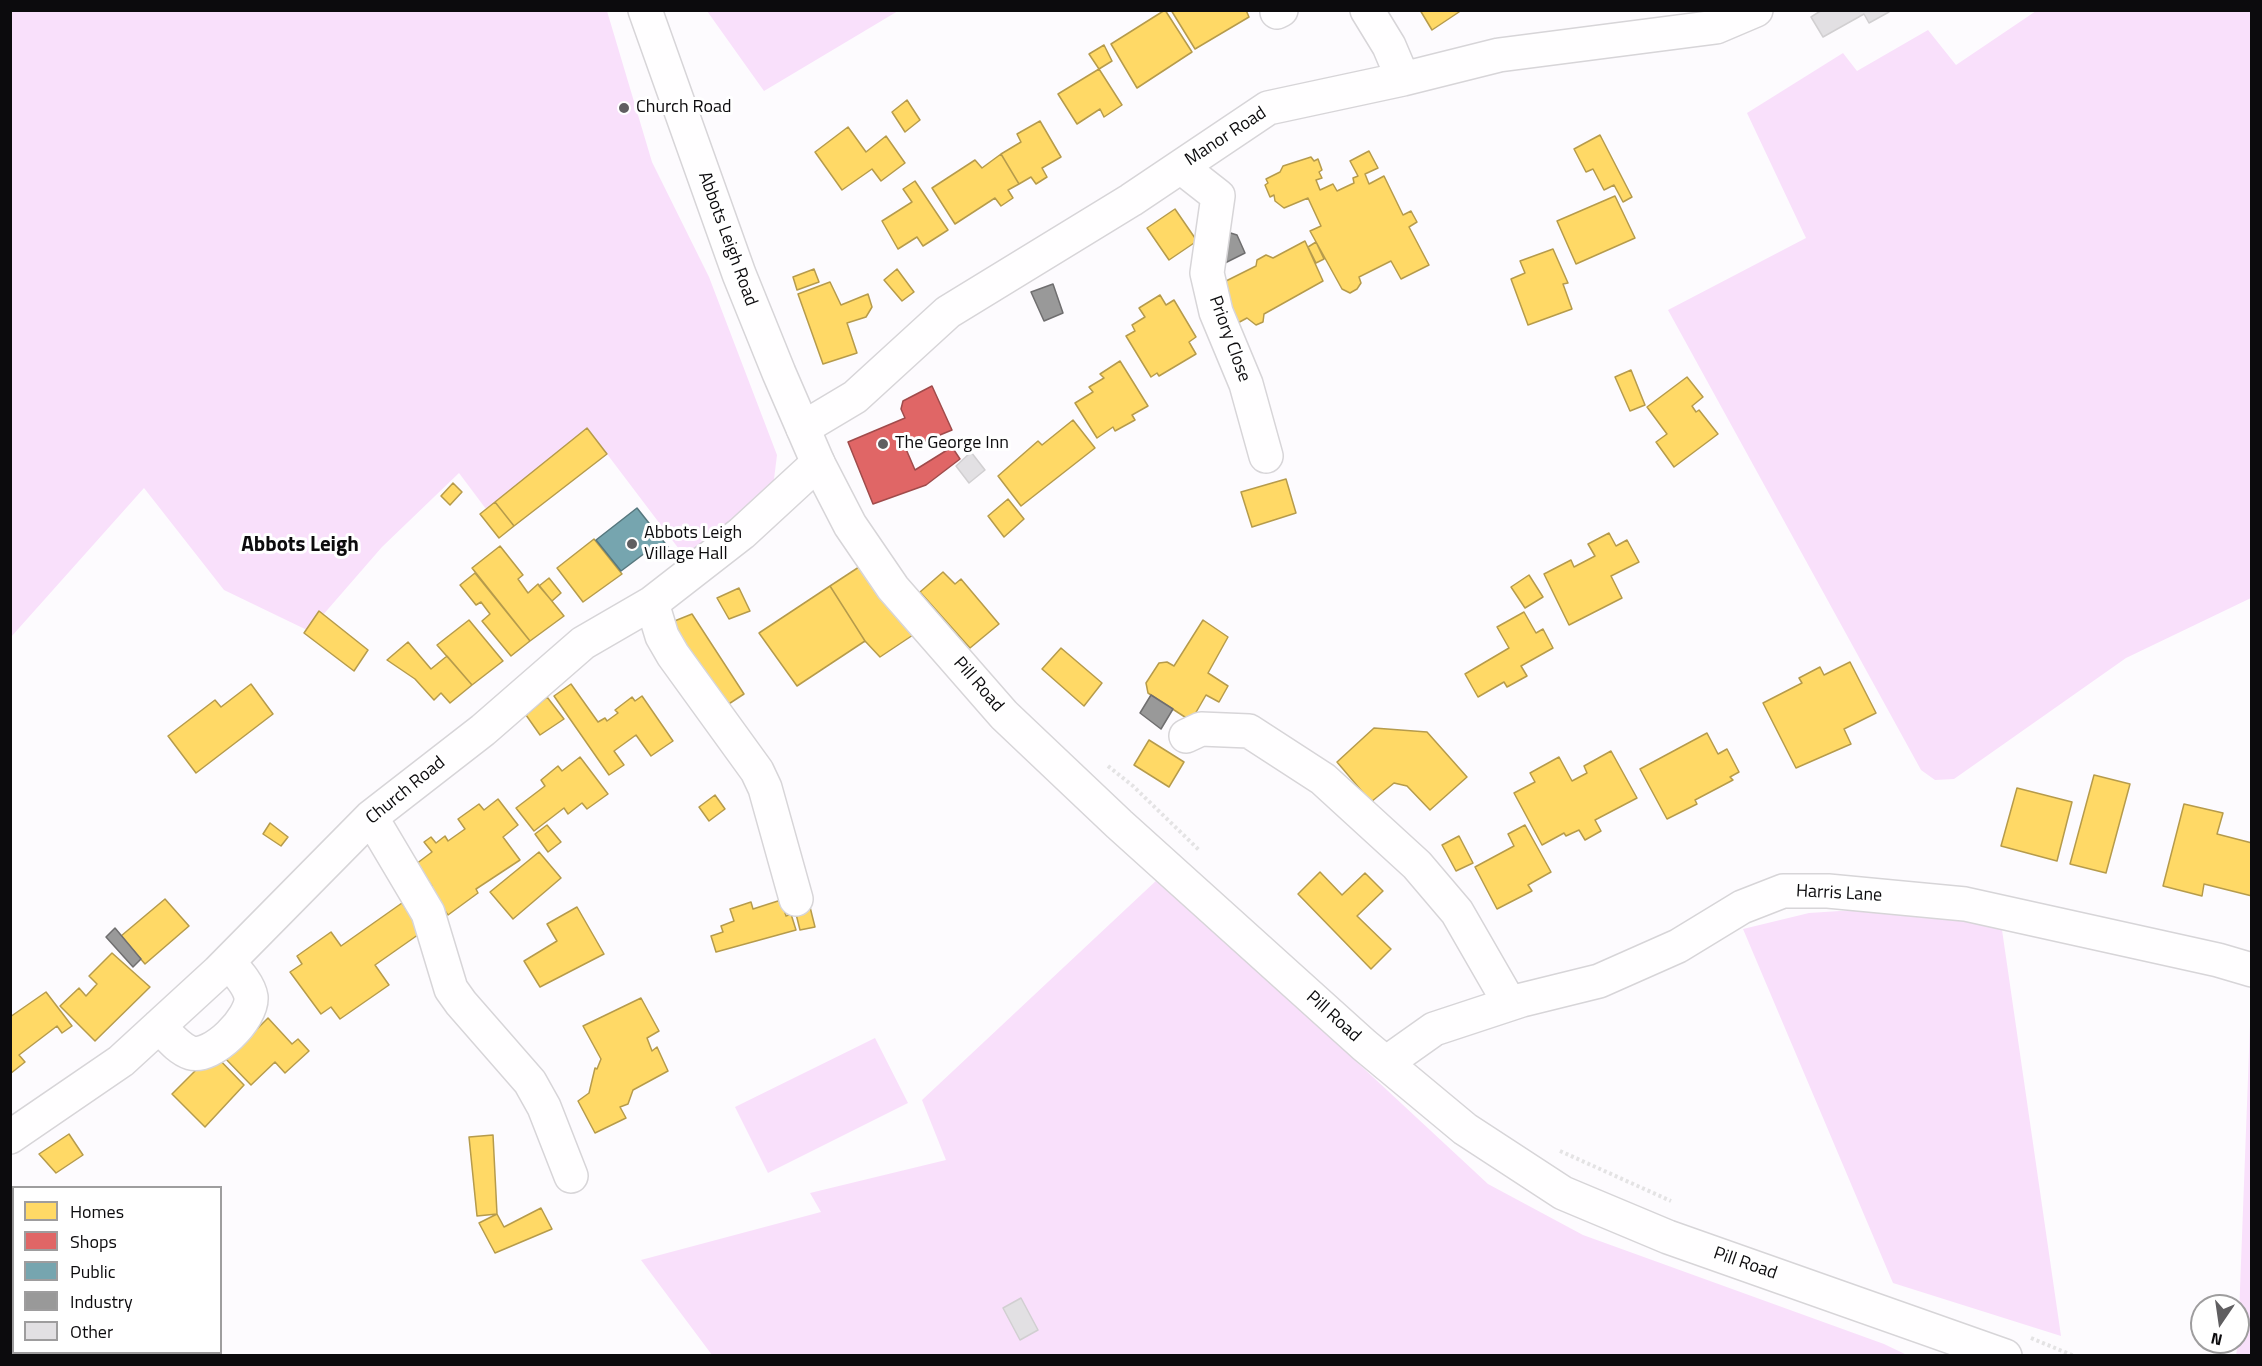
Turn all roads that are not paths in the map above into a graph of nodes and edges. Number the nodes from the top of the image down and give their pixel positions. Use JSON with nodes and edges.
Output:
{"nodes":[{"id":1,"x":645,"y":10,"type":"edge"},
{"id":2,"x":1367,"y":10,"type":"edge"},
{"id":3,"x":1756,"y":10,"type":"edge"},
{"id":4,"x":1403,"y":79,"type":"junction"},
{"id":5,"x":1181,"y":166,"type":"junction"},
{"id":6,"x":803,"y":428,"type":"junction"},
{"id":7,"x":1266,"y":456,"type":"dead end"},
{"id":8,"x":819,"y":463,"type":"junction"},
{"id":9,"x":652,"y":603,"type":"junction"},
{"id":10,"x":1186,"y":736,"type":"dead end"},
{"id":11,"x":371,"y":817,"type":"junction"},
{"id":12,"x":796,"y":899,"type":"dead end"},
{"id":13,"x":228,"y":962,"type":"junction"},
{"id":14,"x":2252,"y":970,"type":"edge"},
{"id":15,"x":1510,"y":1004,"type":"junction"},
{"id":16,"x":159,"y":1026,"type":"junction"},
{"id":17,"x":1386,"y":1063,"type":"junction"},
{"id":18,"x":10,"y":1137,"type":"edge"},
{"id":19,"x":571,"y":1176,"type":"dead end"},
{"id":20,"x":2001,"y":1349,"type":"edge"}],
"edges":[{"from":1,"to":6,"type":"street","name":"Abbots Leigh Road"},
{"from":2,"to":4,"type":"street"},
{"from":3,"to":4,"type":"street","name":"Manor Road"},
{"from":4,"to":5,"type":"street","name":"Manor Road"},
{"from":5,"to":6,"type":"street","name":"Manor Road"},
{"from":5,"to":7,"type":"street","name":"Priory Close"},
{"from":6,"to":8,"type":"street","name":"Abbots Leigh Road"},
{"from":8,"to":9,"type":"street","name":"Church Road"},
{"from":8,"to":17,"type":"street","name":"Pill Road"},
{"from":9,"to":11,"type":"street","name":"Church Road"},
{"from":9,"to":12,"type":"street"},
{"from":10,"to":15,"type":"street"},
{"from":11,"to":13,"type":"street","name":"Church Road"},
{"from":11,"to":19,"type":"street"},
{"from":13,"to":16,"type":"street","name":"Church Road"},
{"from":13,"to":16,"type":"street"},
{"from":14,"to":15,"type":"street","name":"Harris Lane"},
{"from":15,"to":17,"type":"street","name":"Harris Lane"},
{"from":16,"to":18,"type":"street","name":"Church Road"},
{"from":17,"to":20,"type":"street","name":"Pill Road"}]}
